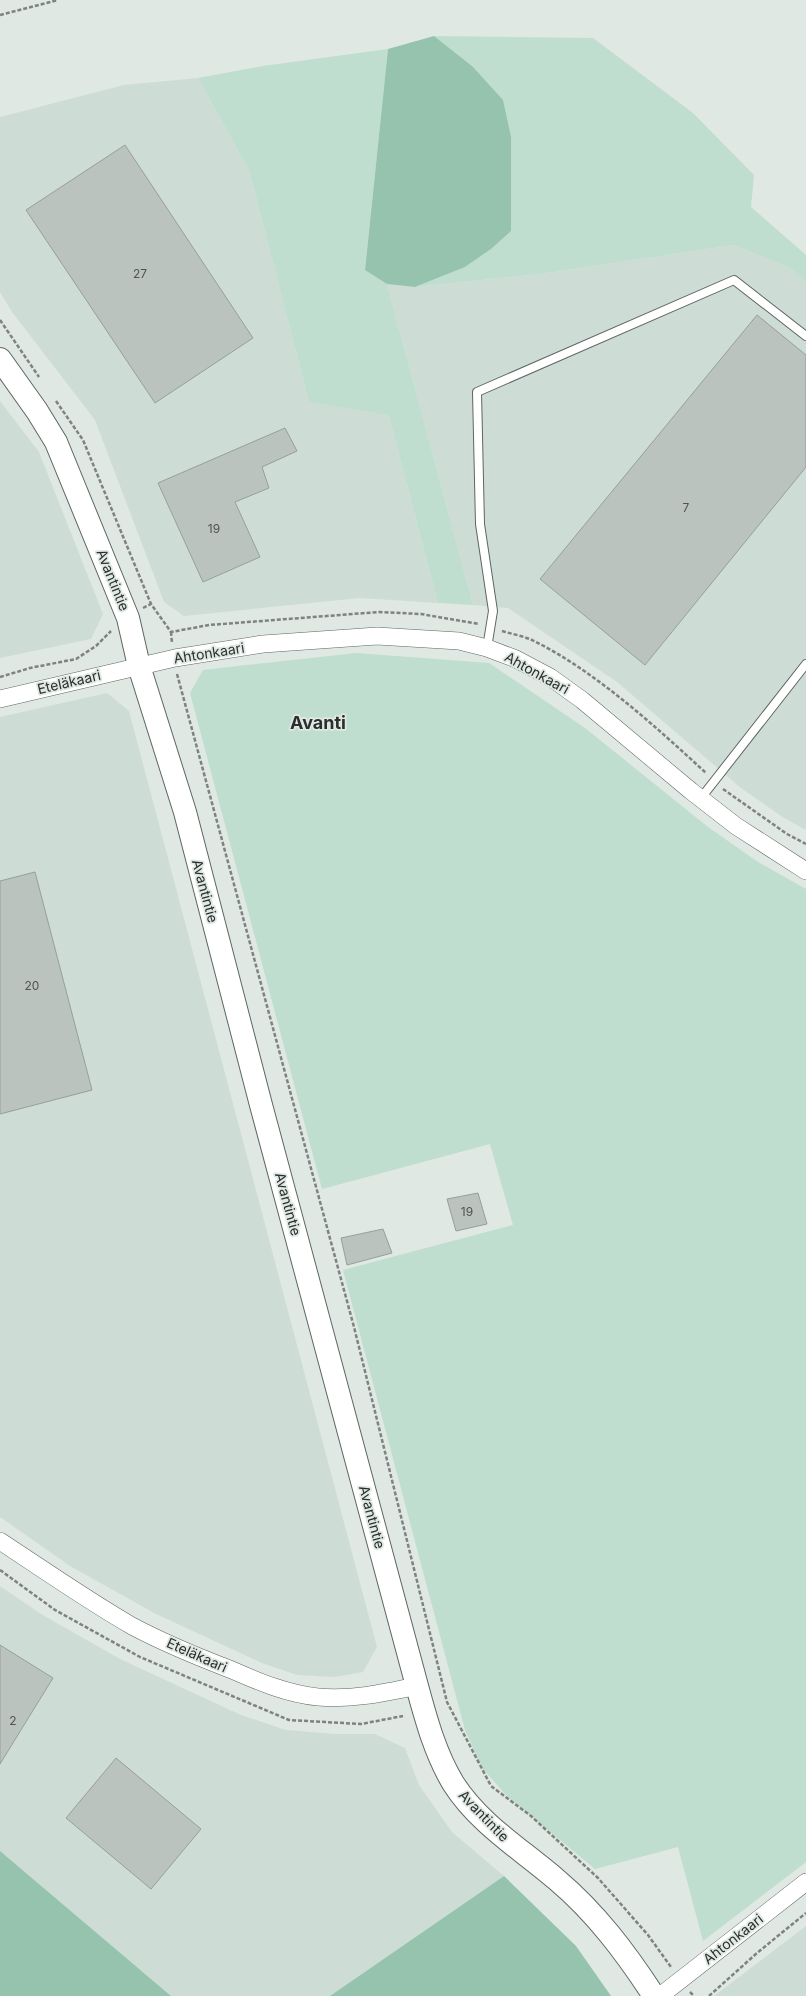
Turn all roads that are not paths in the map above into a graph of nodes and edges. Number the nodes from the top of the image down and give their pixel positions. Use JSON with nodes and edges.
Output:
{"nodes":[{"id":1,"x":806,"y":336,"type":"edge"},
{"id":2,"x":0,"y":359,"type":"edge"},
{"id":3,"x":487,"y":648,"type":"junction"},
{"id":4,"x":806,"y":664,"type":"edge"},
{"id":5,"x":139,"y":666,"type":"junction"},
{"id":6,"x":0,"y":699,"type":"edge"},
{"id":7,"x":701,"y":798,"type":"junction"},
{"id":8,"x":806,"y":871,"type":"edge"},
{"id":9,"x":0,"y":1541,"type":"edge"},
{"id":10,"x":417,"y":1686,"type":"junction"},
{"id":11,"x":806,"y":1882,"type":"edge"},
{"id":12,"x":654,"y":1996,"type":"edge"},
{"id":13,"x":660,"y":1996,"type":"edge"}],
"edges":[{"from":1,"to":3,"type":"lane"},
{"from":2,"to":5,"type":"street","name":"Avantintie"},
{"from":3,"to":5,"type":"street","name":"Ahtonkaari"},
{"from":3,"to":7,"type":"street","name":"Ahtonkaari"},
{"from":4,"to":7,"type":"lane"},
{"from":5,"to":6,"type":"street","name":"Eteläkaari"},
{"from":5,"to":10,"type":"street","name":"Avantintie"},
{"from":7,"to":8,"type":"street","name":"Ahtonkaari"},
{"from":9,"to":10,"type":"street","name":"Eteläkaari"},
{"from":10,"to":12,"type":"street","name":"Avantintie"},
{"from":11,"to":13,"type":"street","name":"Ahtonkaari"}]}
